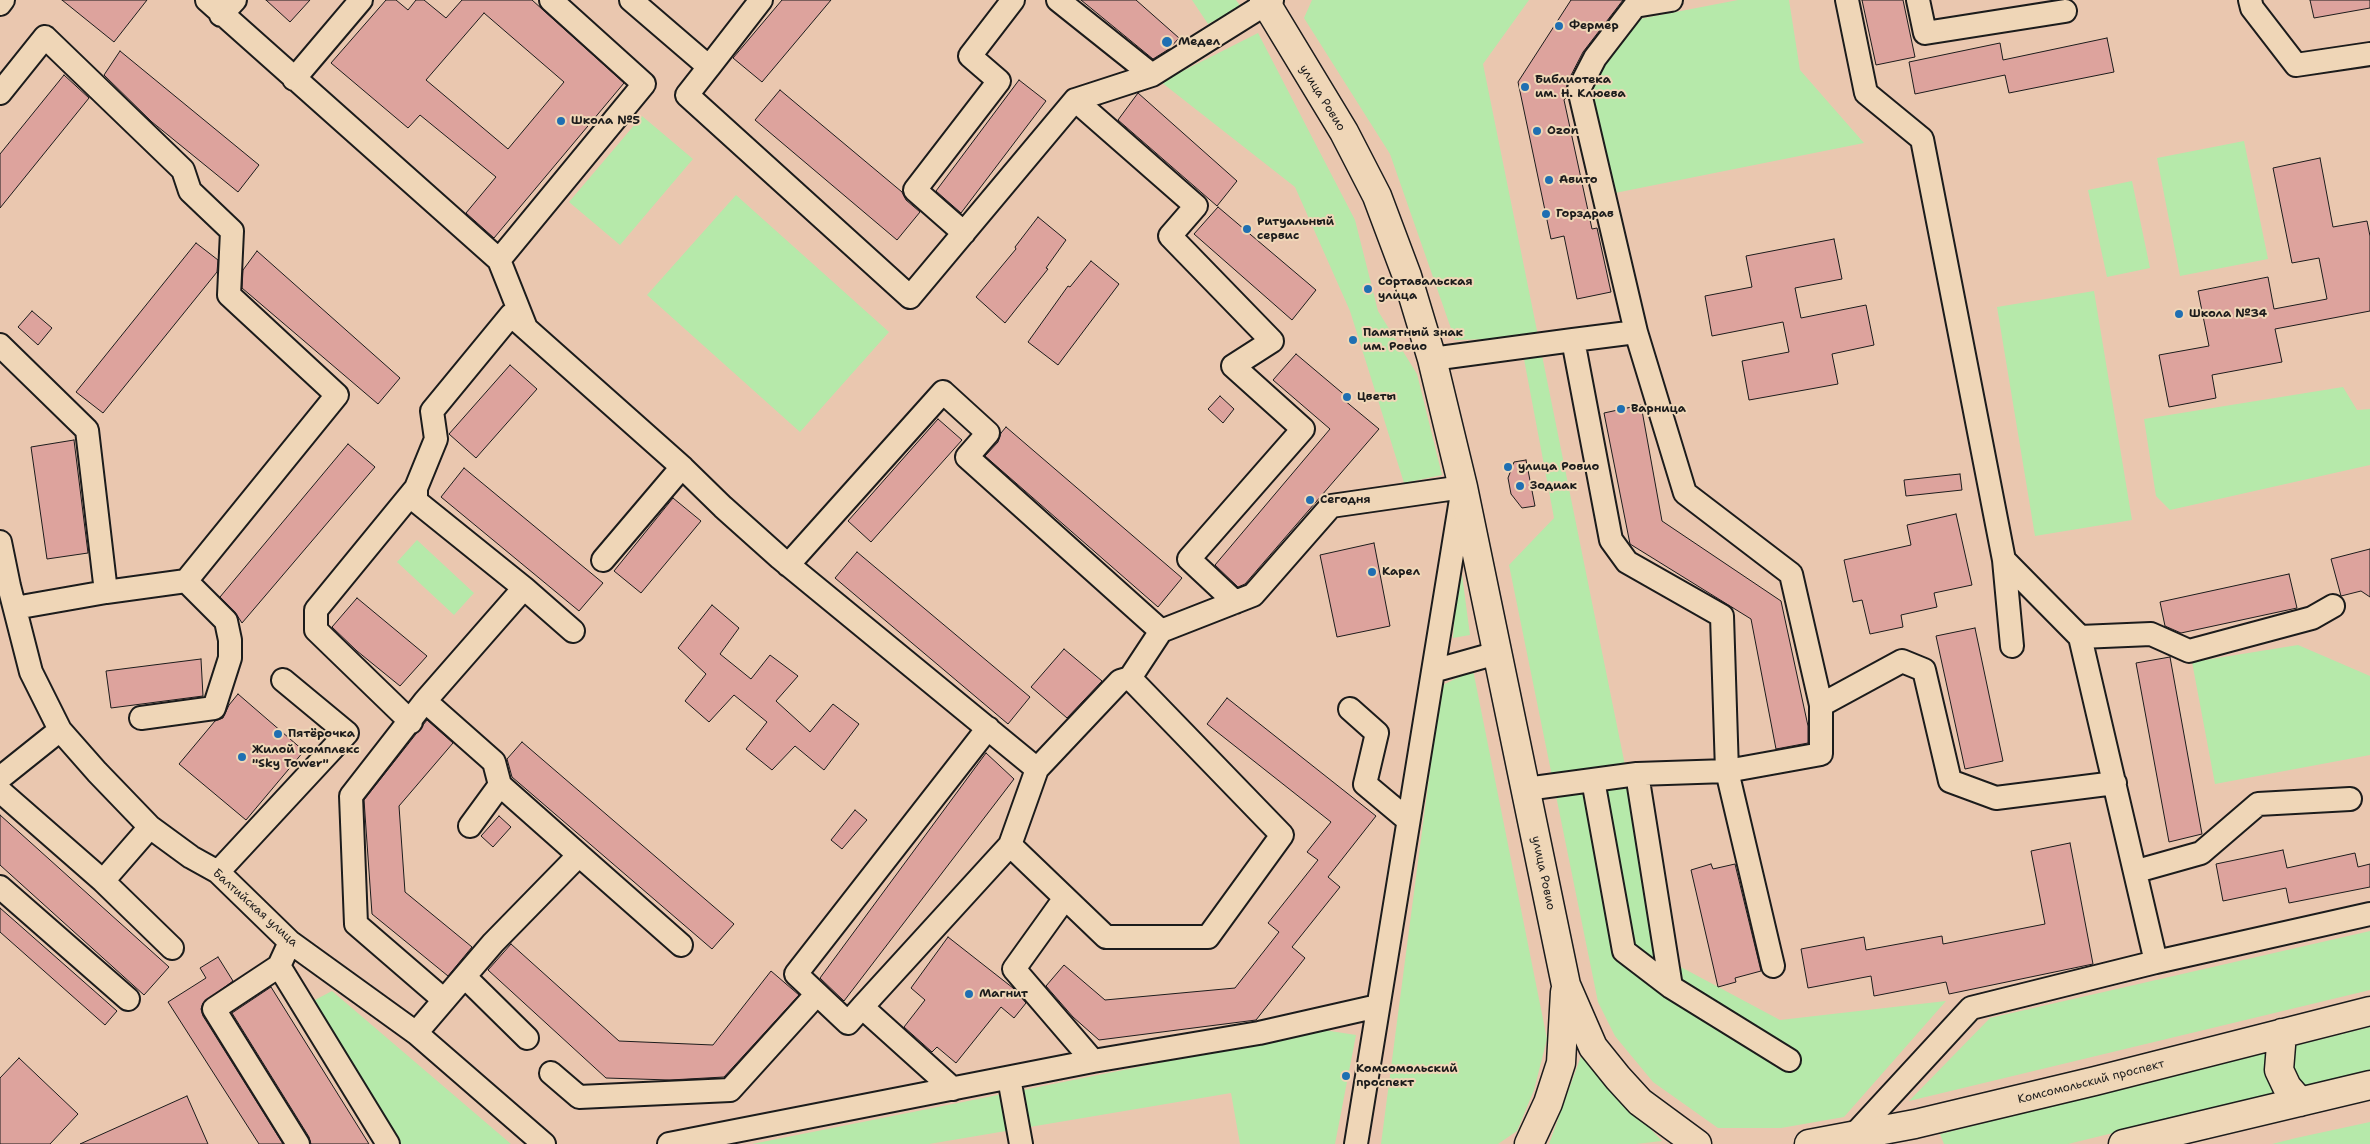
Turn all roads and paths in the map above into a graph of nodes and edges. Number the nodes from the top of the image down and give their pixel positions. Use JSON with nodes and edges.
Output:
{"nodes":[{"id":1,"x":3,"y":0,"type":"edge"},
{"id":2,"x":362,"y":0,"type":"edge"},
{"id":3,"x":551,"y":0,"type":"edge"},
{"id":4,"x":631,"y":0,"type":"edge"},
{"id":5,"x":761,"y":0,"type":"edge"},
{"id":6,"x":1013,"y":0,"type":"edge"},
{"id":7,"x":1058,"y":0,"type":"edge"},
{"id":8,"x":1671,"y":0,"type":"edge"},
{"id":9,"x":1847,"y":0,"type":"edge"},
{"id":10,"x":1918,"y":0,"type":"edge"},
{"id":11,"x":2250,"y":0,"type":"edge"},
{"id":12,"x":1267,"y":1,"type":"edge"},
{"id":13,"x":0,"y":4,"type":"edge"},
{"id":14,"x":221,"y":5,"type":"edge"},
{"id":15,"x":2065,"y":11,"type":"dead end"},
{"id":16,"x":2370,"y":54,"type":"edge"},
{"id":17,"x":709,"y":67,"type":"junction"},
{"id":18,"x":1152,"y":75,"type":"junction"},
{"id":19,"x":294,"y":79,"type":"junction"},
{"id":20,"x":0,"y":93,"type":"edge"},
{"id":21,"x":1074,"y":100,"type":"junction"},
{"id":22,"x":964,"y":233,"type":"junction"},
{"id":23,"x":498,"y":260,"type":"junction"},
{"id":24,"x":527,"y":328,"type":"junction"},
{"id":25,"x":1636,"y":332,"type":"junction"},
{"id":26,"x":1573,"y":340,"type":"junction"},
{"id":27,"x":0,"y":346,"type":"edge"},
{"id":28,"x":1432,"y":359,"type":"junction"},
{"id":29,"x":682,"y":467,"type":"junction"},
{"id":30,"x":1463,"y":487,"type":"junction"},
{"id":31,"x":416,"y":488,"type":"junction"},
{"id":32,"x":0,"y":542,"type":"edge"},
{"id":33,"x":603,"y":560,"type":"dead end"},
{"id":34,"x":2004,"y":560,"type":"junction"},
{"id":35,"x":788,"y":565,"type":"junction"},
{"id":36,"x":186,"y":581,"type":"junction"},
{"id":37,"x":4,"y":587,"type":"edge"},
{"id":38,"x":524,"y":588,"type":"junction"},
{"id":39,"x":106,"y":592,"type":"junction"},
{"id":40,"x":1236,"y":602,"type":"junction"},
{"id":41,"x":2333,"y":606,"type":"dead end"},
{"id":42,"x":15,"y":608,"type":"junction"},
{"id":43,"x":573,"y":631,"type":"dead end"},
{"id":44,"x":1161,"y":631,"type":"junction"},
{"id":45,"x":2080,"y":637,"type":"junction"},
{"id":46,"x":2012,"y":646,"type":"dead end"},
{"id":47,"x":1497,"y":653,"type":"junction"},
{"id":48,"x":1433,"y":672,"type":"junction"},
{"id":49,"x":1130,"y":678,"type":"junction"},
{"id":50,"x":283,"y":680,"type":"dead end"},
{"id":51,"x":425,"y":701,"type":"junction"},
{"id":52,"x":1821,"y":705,"type":"junction"},
{"id":53,"x":1350,"y":709,"type":"dead end"},
{"id":54,"x":141,"y":718,"type":"dead end"},
{"id":55,"x":411,"y":722,"type":"junction"},
{"id":56,"x":988,"y":728,"type":"junction"},
{"id":57,"x":60,"y":730,"type":"junction"},
{"id":58,"x":1037,"y":769,"type":"junction"},
{"id":59,"x":1727,"y":771,"type":"junction"},
{"id":60,"x":1637,"y":774,"type":"junction"},
{"id":61,"x":0,"y":778,"type":"edge"},
{"id":62,"x":1593,"y":780,"type":"junction"},
{"id":63,"x":2115,"y":783,"type":"junction"},
{"id":64,"x":500,"y":785,"type":"junction"},
{"id":65,"x":1526,"y":789,"type":"junction"},
{"id":66,"x":0,"y":791,"type":"edge"},
{"id":67,"x":2350,"y":799,"type":"dead end"},
{"id":68,"x":1408,"y":820,"type":"junction"},
{"id":69,"x":150,"y":826,"type":"junction"},
{"id":70,"x":470,"y":826,"type":"dead end"},
{"id":71,"x":1010,"y":845,"type":"junction"},
{"id":72,"x":579,"y":855,"type":"junction"},
{"id":73,"x":218,"y":872,"type":"junction"},
{"id":74,"x":2137,"y":872,"type":"junction"},
{"id":75,"x":102,"y":881,"type":"junction"},
{"id":76,"x":0,"y":887,"type":"edge"},
{"id":77,"x":1065,"y":898,"type":"junction"},
{"id":78,"x":2370,"y":914,"type":"edge"},
{"id":79,"x":290,"y":942,"type":"junction"},
{"id":80,"x":681,"y":945,"type":"dead end"},
{"id":81,"x":172,"y":948,"type":"dead end"},
{"id":82,"x":2156,"y":962,"type":"junction"},
{"id":83,"x":279,"y":966,"type":"junction"},
{"id":84,"x":1773,"y":966,"type":"dead end"},
{"id":85,"x":465,"y":977,"type":"junction"},
{"id":86,"x":1566,"y":985,"type":"junction"},
{"id":87,"x":1671,"y":987,"type":"junction"},
{"id":88,"x":816,"y":995,"type":"junction"},
{"id":89,"x":128,"y":999,"type":"dead end"},
{"id":90,"x":444,"y":1000,"type":"junction"},
{"id":91,"x":1378,"y":1006,"type":"junction"},
{"id":92,"x":862,"y":1007,"type":"junction"},
{"id":93,"x":2370,"y":1011,"type":"edge"},
{"id":94,"x":416,"y":1033,"type":"junction"},
{"id":95,"x":2282,"y":1033,"type":"junction"},
{"id":96,"x":526,"y":1038,"type":"dead end"},
{"id":97,"x":1789,"y":1060,"type":"dead end"},
{"id":98,"x":1093,"y":1061,"type":"junction"},
{"id":99,"x":550,"y":1074,"type":"dead end"},
{"id":100,"x":1008,"y":1078,"type":"junction"},
{"id":101,"x":2370,"y":1085,"type":"edge"},
{"id":102,"x":952,"y":1089,"type":"junction"},
{"id":103,"x":2300,"y":1102,"type":"junction"},
{"id":104,"x":1922,"y":1134,"type":"edge"},
{"id":105,"x":1853,"y":1136,"type":"junction"},
{"id":106,"x":298,"y":1144,"type":"edge"},
{"id":107,"x":388,"y":1144,"type":"edge"},
{"id":108,"x":544,"y":1144,"type":"edge"},
{"id":109,"x":669,"y":1144,"type":"edge"},
{"id":110,"x":1021,"y":1144,"type":"edge"},
{"id":111,"x":1356,"y":1144,"type":"edge"},
{"id":112,"x":1529,"y":1144,"type":"edge"},
{"id":113,"x":1697,"y":1144,"type":"edge"},
{"id":114,"x":1809,"y":1144,"type":"edge"},
{"id":115,"x":2123,"y":1144,"type":"edge"}],
"edges":[{"from":1,"to":13,"type":"street"},
{"from":2,"to":19,"type":"street"},
{"from":3,"to":23,"type":"street"},
{"from":4,"to":17,"type":"street"},
{"from":5,"to":17,"type":"street"},
{"from":6,"to":22,"type":"street"},
{"from":7,"to":18,"type":"street"},
{"from":8,"to":25,"type":"street"},
{"from":9,"to":34,"type":"street"},
{"from":10,"to":15,"type":"street"},
{"from":11,"to":16,"type":"street"},
{"from":12,"to":18,"type":"street"},
{"from":12,"to":28,"type":"main road","name":"улица Ровио"},
{"from":14,"to":19,"type":"street"},
{"from":17,"to":22,"type":"street"},
{"from":18,"to":21,"type":"street"},
{"from":19,"to":23,"type":"street"},
{"from":20,"to":36,"type":"street"},
{"from":21,"to":22,"type":"street"},
{"from":21,"to":40,"type":"street"},
{"from":23,"to":24,"type":"street"},
{"from":24,"to":29,"type":"street"},
{"from":24,"to":31,"type":"street"},
{"from":25,"to":26,"type":"street"},
{"from":25,"to":52,"type":"street"},
{"from":26,"to":28,"type":"street"},
{"from":26,"to":59,"type":"street"},
{"from":27,"to":39,"type":"street"},
{"from":28,"to":30,"type":"main road","name":"улица Ровио"},
{"from":29,"to":33,"type":"street"},
{"from":29,"to":35,"type":"street"},
{"from":30,"to":40,"type":"street"},
{"from":30,"to":47,"type":"main road","name":"улица Ровио"},
{"from":30,"to":48,"type":"street"},
{"from":31,"to":38,"type":"street"},
{"from":31,"to":55,"type":"street"},
{"from":32,"to":37,"type":"street","name":"Балтийская улица"},
{"from":34,"to":45,"type":"street"},
{"from":34,"to":46,"type":"street"},
{"from":35,"to":44,"type":"street"},
{"from":35,"to":56,"type":"street"},
{"from":36,"to":39,"type":"street"},
{"from":36,"to":54,"type":"street"},
{"from":37,"to":42,"type":"street","name":"Балтийская улица"},
{"from":38,"to":43,"type":"street"},
{"from":38,"to":51,"type":"street"},
{"from":39,"to":42,"type":"street"},
{"from":40,"to":44,"type":"street"},
{"from":41,"to":45,"type":"street"},
{"from":42,"to":57,"type":"street","name":"Балтийская улица"},
{"from":44,"to":49,"type":"street"},
{"from":45,"to":63,"type":"street"},
{"from":47,"to":48,"type":"street"},
{"from":47,"to":65,"type":"main road","name":"улица Ровио"},
{"from":48,"to":68,"type":"street"},
{"from":49,"to":58,"type":"street"},
{"from":49,"to":77,"type":"street"},
{"from":50,"to":73,"type":"street"},
{"from":51,"to":55,"type":"street"},
{"from":51,"to":64,"type":"street"},
{"from":52,"to":59,"type":"street"},
{"from":52,"to":63,"type":"street"},
{"from":53,"to":68,"type":"street"},
{"from":55,"to":90,"type":"street"},
{"from":56,"to":58,"type":"street"},
{"from":56,"to":88,"type":"street"},
{"from":57,"to":61,"type":"street"},
{"from":57,"to":69,"type":"street","name":"Балтийская улица"},
{"from":58,"to":71,"type":"street"},
{"from":59,"to":60,"type":"street"},
{"from":59,"to":84,"type":"street"},
{"from":60,"to":62,"type":"street"},
{"from":60,"to":87,"type":"street"},
{"from":62,"to":65,"type":"street"},
{"from":62,"to":87,"type":"street"},
{"from":63,"to":74,"type":"street"},
{"from":64,"to":70,"type":"street"},
{"from":64,"to":72,"type":"street"},
{"from":65,"to":86,"type":"main road","name":"улица Ровио"},
{"from":66,"to":75,"type":"street"},
{"from":67,"to":74,"type":"street"},
{"from":68,"to":91,"type":"street"},
{"from":69,"to":73,"type":"street","name":"Балтийская улица"},
{"from":69,"to":75,"type":"street"},
{"from":71,"to":77,"type":"street"},
{"from":71,"to":92,"type":"street"},
{"from":72,"to":80,"type":"street"},
{"from":72,"to":85,"type":"street"},
{"from":73,"to":79,"type":"street","name":"Балтийская улица"},
{"from":74,"to":82,"type":"street"},
{"from":75,"to":81,"type":"street"},
{"from":76,"to":89,"type":"street"},
{"from":77,"to":98,"type":"street"},
{"from":78,"to":82,"type":"street"},
{"from":79,"to":83,"type":"street"},
{"from":79,"to":94,"type":"street","name":"Балтийская улица"},
{"from":82,"to":105,"type":"street"},
{"from":83,"to":106,"type":"street"},
{"from":83,"to":107,"type":"street"},
{"from":85,"to":90,"type":"street"},
{"from":85,"to":96,"type":"street"},
{"from":86,"to":112,"type":"main road","name":"улица Ровио"},
{"from":86,"to":113,"type":"main road","name":"улица Ровио"},
{"from":87,"to":97,"type":"street"},
{"from":88,"to":92,"type":"street"},
{"from":88,"to":99,"type":"street"},
{"from":90,"to":94,"type":"street"},
{"from":91,"to":98,"type":"street"},
{"from":91,"to":111,"type":"street"},
{"from":92,"to":102,"type":"street"},
{"from":93,"to":95,"type":"main road","name":"Комсомольский проспект"},
{"from":94,"to":108,"type":"street","name":"Балтийская улица"},
{"from":95,"to":103,"type":"main road"},
{"from":95,"to":104,"type":"main road","name":"Комсомольский проспект"},
{"from":98,"to":100,"type":"street"},
{"from":100,"to":102,"type":"street"},
{"from":100,"to":110,"type":"street"},
{"from":101,"to":103,"type":"main road"},
{"from":102,"to":109,"type":"street"},
{"from":103,"to":115,"type":"main road"},
{"from":104,"to":105,"type":"main road","name":"Комсомольский проспект"},
{"from":105,"to":114,"type":"main road","name":"Комсомольский проспект"}]}
